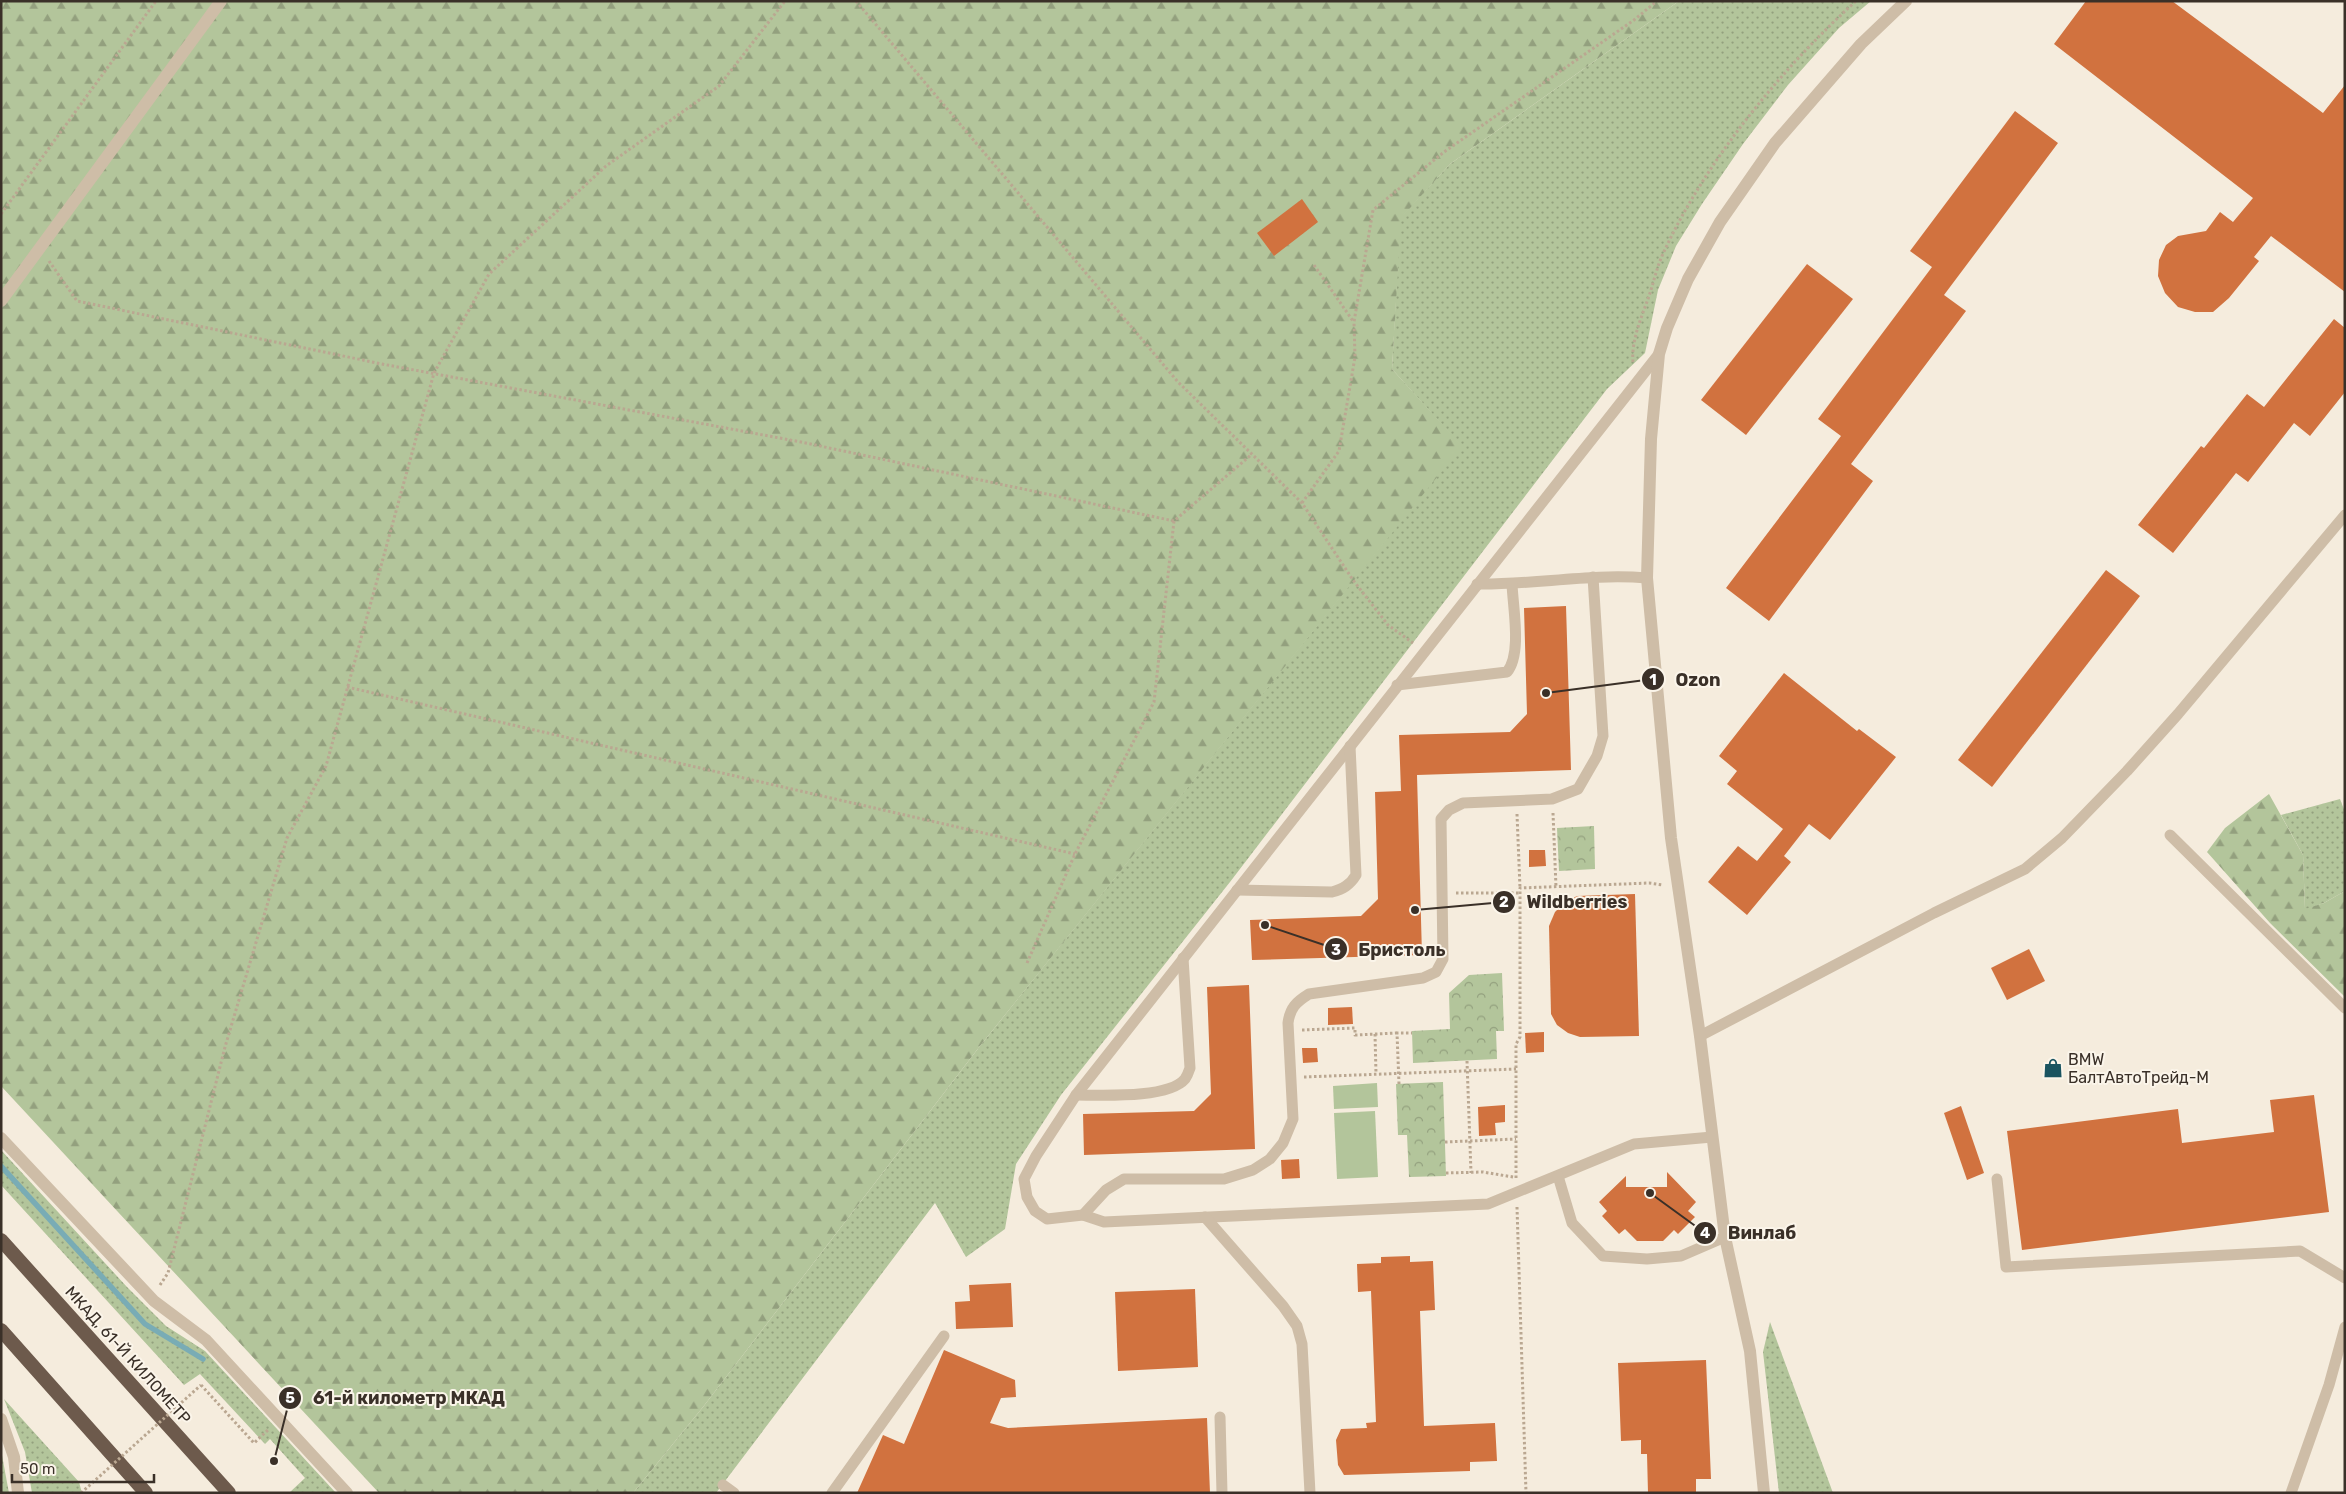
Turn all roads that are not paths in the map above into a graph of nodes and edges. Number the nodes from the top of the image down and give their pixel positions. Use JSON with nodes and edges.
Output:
{"nodes":[{"id":1,"x":221,"y":1,"type":"edge"},
{"id":2,"x":1906,"y":1,"type":"edge"},
{"id":3,"x":1,"y":301,"type":"edge"},
{"id":4,"x":1659,"y":354,"type":"junction"},
{"id":5,"x":2345,"y":515,"type":"edge"},
{"id":6,"x":1593,"y":577,"type":"junction"},
{"id":7,"x":1647,"y":578,"type":"junction"},
{"id":8,"x":1477,"y":584,"type":"junction"},
{"id":9,"x":1512,"y":584,"type":"junction"},
{"id":10,"x":1397,"y":685,"type":"junction"},
{"id":11,"x":1350,"y":746,"type":"junction"},
{"id":12,"x":2170,"y":835,"type":"dead end"},
{"id":13,"x":1237,"y":890,"type":"junction"},
{"id":14,"x":1183,"y":958,"type":"junction"},
{"id":15,"x":2345,"y":1008,"type":"edge"},
{"id":16,"x":1700,"y":1036,"type":"junction"},
{"id":17,"x":1076,"y":1094,"type":"junction"},
{"id":18,"x":1712,"y":1137,"type":"junction"},
{"id":19,"x":1,"y":1138,"type":"edge"},
{"id":20,"x":1558,"y":1176,"type":"junction"},
{"id":21,"x":1997,"y":1179,"type":"dead end"},
{"id":22,"x":1083,"y":1215,"type":"junction"},
{"id":23,"x":1205,"y":1217,"type":"junction"},
{"id":24,"x":1724,"y":1237,"type":"junction"},
{"id":25,"x":1,"y":1240,"type":"edge"},
{"id":26,"x":2345,"y":1278,"type":"edge"},
{"id":27,"x":2345,"y":1327,"type":"edge"},
{"id":28,"x":1,"y":1330,"type":"edge"},
{"id":29,"x":944,"y":1336,"type":"dead end"},
{"id":30,"x":1220,"y":1417,"type":"dead end"},
{"id":31,"x":1,"y":1419,"type":"edge"},
{"id":32,"x":723,"y":1485,"type":"dead end"},
{"id":33,"x":18,"y":1493,"type":"edge"},
{"id":34,"x":146,"y":1493,"type":"edge"},
{"id":35,"x":229,"y":1493,"type":"edge"},
{"id":36,"x":347,"y":1493,"type":"edge"},
{"id":37,"x":734,"y":1493,"type":"edge"},
{"id":38,"x":832,"y":1493,"type":"edge"},
{"id":39,"x":1222,"y":1493,"type":"edge"},
{"id":40,"x":1310,"y":1493,"type":"edge"},
{"id":41,"x":1764,"y":1493,"type":"edge"},
{"id":42,"x":2291,"y":1493,"type":"edge"}],
"edges":[{"from":1,"to":3,"type":"street"},
{"from":2,"to":4,"type":"street"},
{"from":4,"to":7,"type":"street"},
{"from":4,"to":8,"type":"lane"},
{"from":5,"to":16,"type":"lane"},
{"from":6,"to":7,"type":"lane"},
{"from":6,"to":9,"type":"lane"},
{"from":6,"to":22,"type":"lane"},
{"from":7,"to":16,"type":"street"},
{"from":8,"to":9,"type":"lane"},
{"from":8,"to":10,"type":"lane"},
{"from":9,"to":10,"type":"lane"},
{"from":10,"to":11,"type":"lane"},
{"from":11,"to":13,"type":"lane"},
{"from":11,"to":13,"type":"lane"},
{"from":12,"to":15,"type":"lane"},
{"from":13,"to":14,"type":"lane"},
{"from":14,"to":17,"type":"lane"},
{"from":14,"to":17,"type":"lane"},
{"from":16,"to":18,"type":"street"},
{"from":17,"to":22,"type":"lane"},
{"from":18,"to":20,"type":"lane"},
{"from":18,"to":24,"type":"street"},
{"from":19,"to":36,"type":"street"},
{"from":20,"to":23,"type":"lane"},
{"from":20,"to":24,"type":"lane"},
{"from":21,"to":26,"type":"lane"},
{"from":22,"to":23,"type":"lane"},
{"from":23,"to":40,"type":"lane"},
{"from":24,"to":41,"type":"street"},
{"from":25,"to":35,"type":"highway","name":"МКАД, 61-Й КИЛОМЕТР"},
{"from":27,"to":42,"type":"lane"},
{"from":28,"to":34,"type":"highway"},
{"from":29,"to":38,"type":"lane"},
{"from":30,"to":39,"type":"lane"},
{"from":31,"to":33,"type":"street"},
{"from":32,"to":37,"type":"lane"}]}
